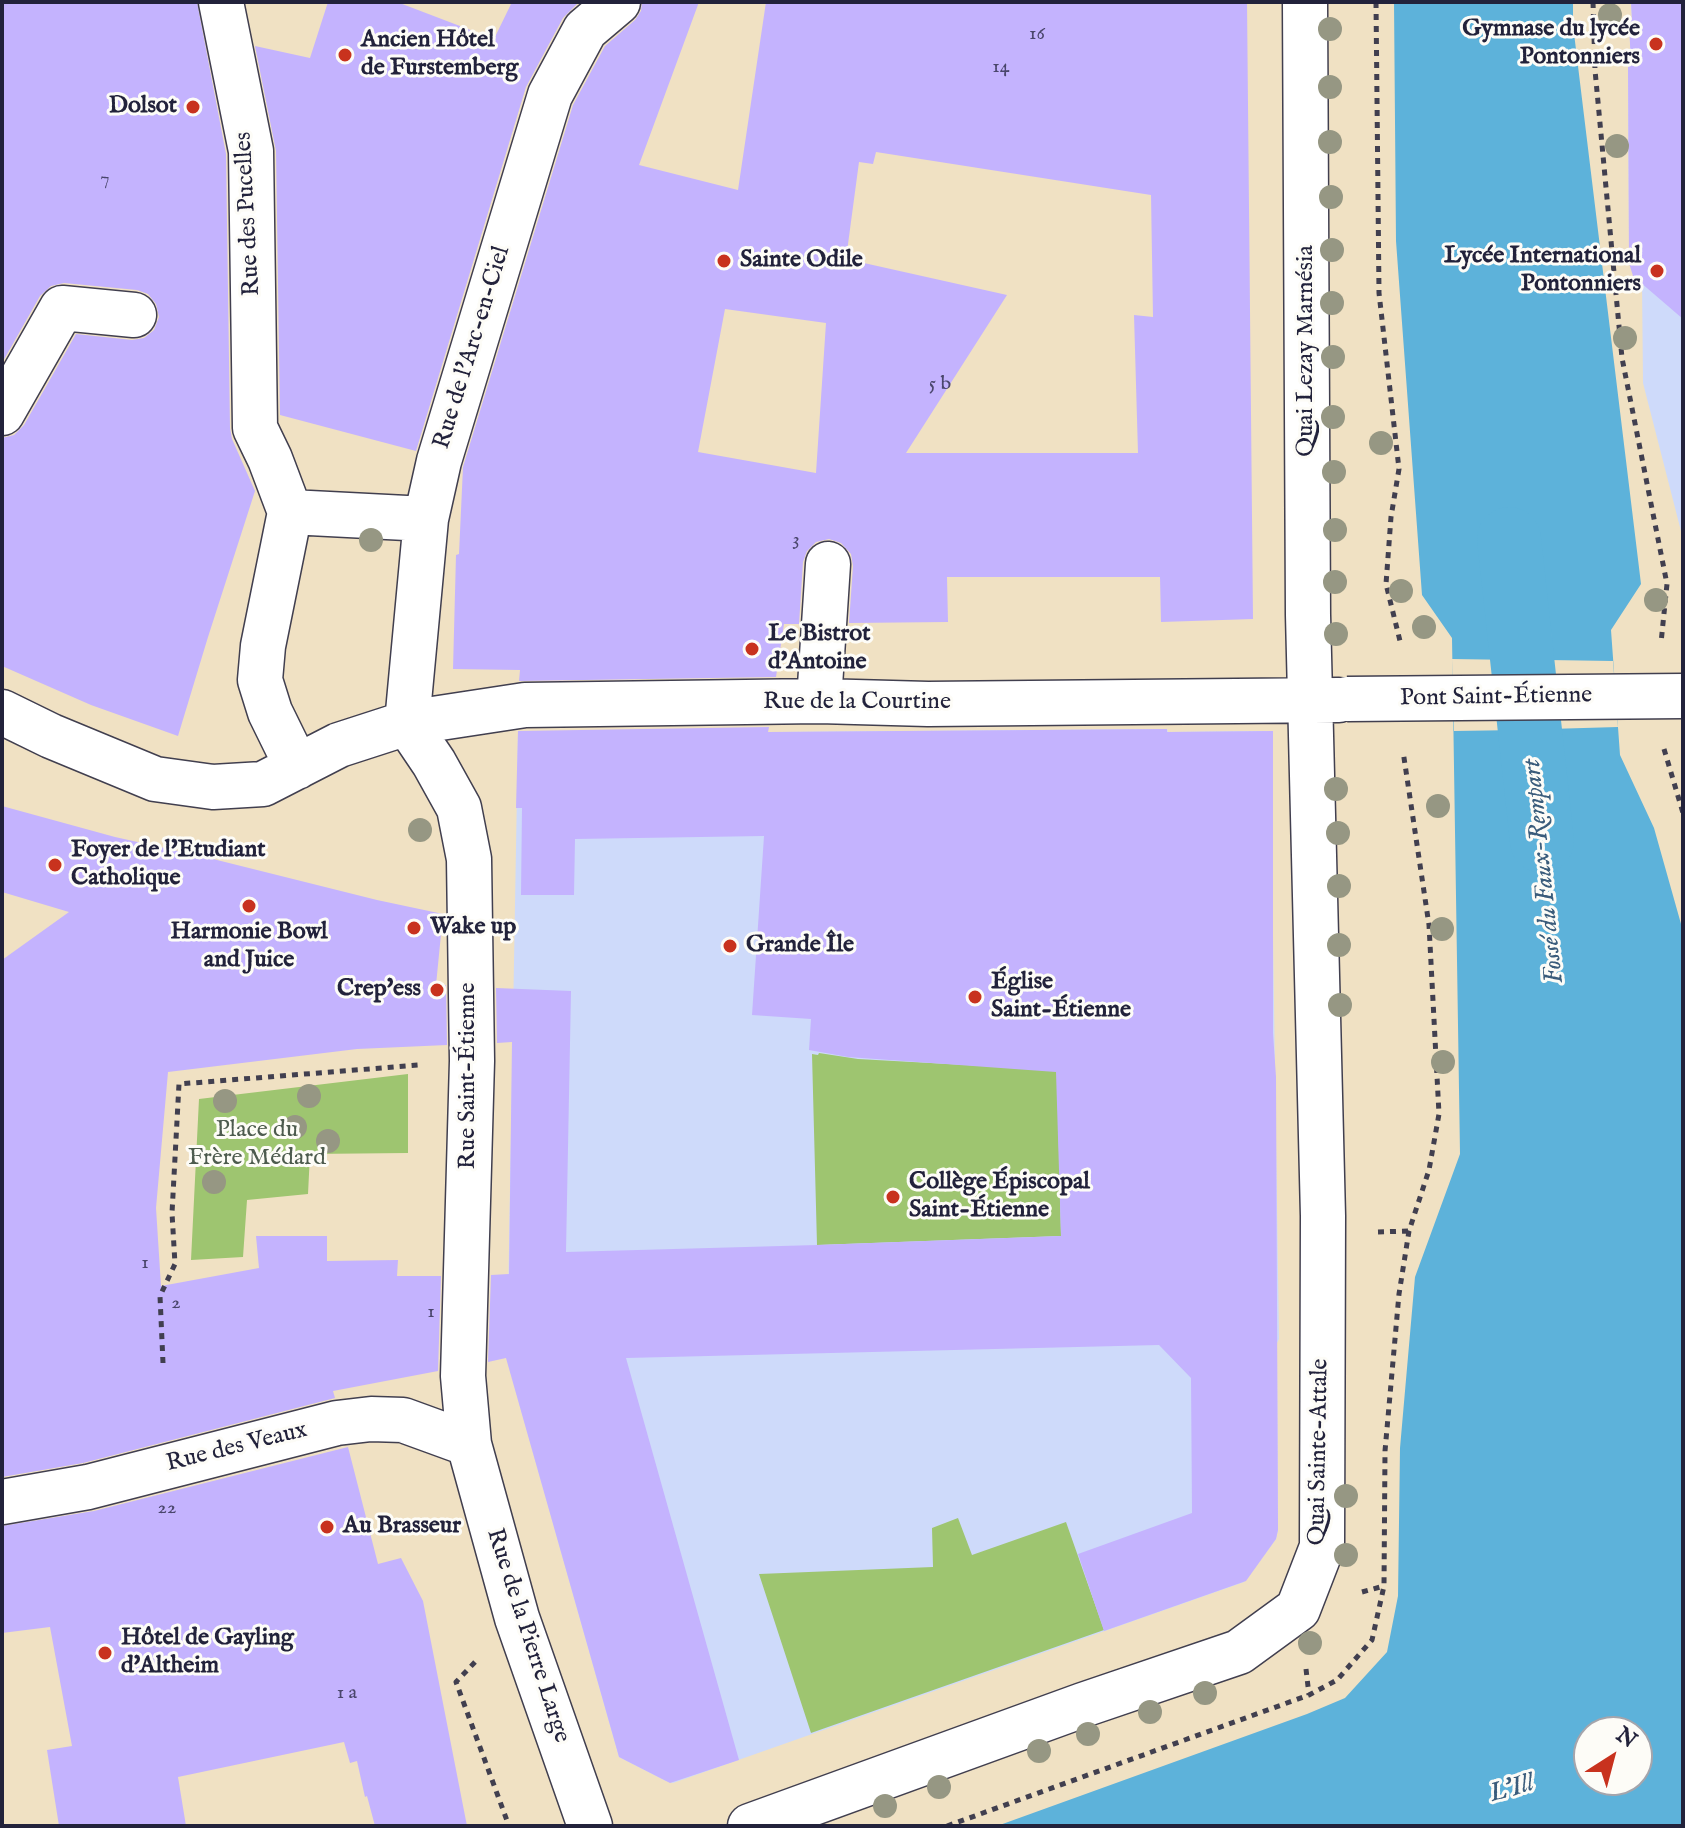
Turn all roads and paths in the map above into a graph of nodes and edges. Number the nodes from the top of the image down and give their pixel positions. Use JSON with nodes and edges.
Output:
{"nodes":[{"id":1,"x":221,"y":2,"type":"edge"},
{"id":2,"x":618,"y":2,"type":"edge"},
{"id":3,"x":1305,"y":2,"type":"edge"},
{"id":4,"x":1376,"y":2,"type":"edge"},
{"id":5,"x":1593,"y":2,"type":"edge"},
{"id":6,"x":134,"y":315,"type":"dead end"},
{"id":7,"x":2,"y":413,"type":"edge"},
{"id":8,"x":290,"y":512,"type":"junction"},
{"id":9,"x":426,"y":519,"type":"junction"},
{"id":10,"x":828,"y":564,"type":"dead end"},
{"id":11,"x":1661,"y":649,"type":"dead end"},
{"id":12,"x":1402,"y":650,"type":"dead end"},
{"id":13,"x":1683,"y":696,"type":"edge"},
{"id":14,"x":1328,"y":700,"type":"junction"},
{"id":15,"x":819,"y":701,"type":"junction"},
{"id":16,"x":2,"y":712,"type":"edge"},
{"id":17,"x":407,"y":723,"type":"junction"},
{"id":18,"x":1663,"y":745,"type":"dead end"},
{"id":19,"x":1402,"y":746,"type":"dead end"},
{"id":20,"x":297,"y":767,"type":"junction"},
{"id":21,"x":1680,"y":793,"type":"edge"},
{"id":22,"x":1683,"y":813,"type":"edge"},
{"id":23,"x":472,"y":1061,"type":"junction"},
{"id":24,"x":1439,"y":1114,"type":"dead end"},
{"id":25,"x":1409,"y":1231,"type":"dead end"},
{"id":26,"x":1376,"y":1232,"type":"dead end"},
{"id":27,"x":163,"y":1363,"type":"dead end"},
{"id":28,"x":469,"y":1444,"type":"junction"},
{"id":29,"x":2,"y":1502,"type":"edge"},
{"id":30,"x":517,"y":1618,"type":"junction"},
{"id":31,"x":509,"y":1826,"type":"edge"},
{"id":32,"x":590,"y":1826,"type":"edge"},
{"id":33,"x":750,"y":1826,"type":"edge"}],
"edges":[{"from":1,"to":8,"type":"street","name":"Rue des Pucelles"},
{"from":2,"to":9,"type":"street","name":"Rue de l'Arc-en-Ciel"},
{"from":3,"to":14,"type":"street","name":"Quai Lezay Marnésia"},
{"from":4,"to":12,"type":"path"},
{"from":5,"to":11,"type":"path"},
{"from":6,"to":7,"type":"street"},
{"from":8,"to":9,"type":"street"},
{"from":8,"to":20,"type":"street"},
{"from":9,"to":17,"type":"street","name":"Rue de l'Arc-en-Ciel"},
{"from":10,"to":15,"type":"street"},
{"from":13,"to":14,"type":"street","name":"Pont Saint-Étienne","bridge":true},
{"from":14,"to":15,"type":"street","name":"Rue de la Courtine"},
{"from":14,"to":33,"type":"street","name":"Quai Sainte-Attale"},
{"from":15,"to":17,"type":"street","name":"Rue de la Courtine"},
{"from":16,"to":20,"type":"street","name":"Rue de la Courtine"},
{"from":17,"to":20,"type":"street","name":"Rue de la Courtine"},
{"from":17,"to":23,"type":"street","name":"Rue Saint-Étienne"},
{"from":18,"to":21,"type":"path"},
{"from":19,"to":24,"type":"path"},
{"from":21,"to":22,"type":"path"},
{"from":23,"to":27,"type":"path"},
{"from":23,"to":28,"type":"street","name":"Rue Saint-Étienne"},
{"from":25,"to":26,"type":"path"},
{"from":28,"to":29,"type":"street","name":"Rue des Veaux"},
{"from":28,"to":30,"type":"street","name":"Rue de la Pierre Large"},
{"from":30,"to":31,"type":"path"},
{"from":30,"to":32,"type":"street","name":"Rue de la Pierre Large"}]}
